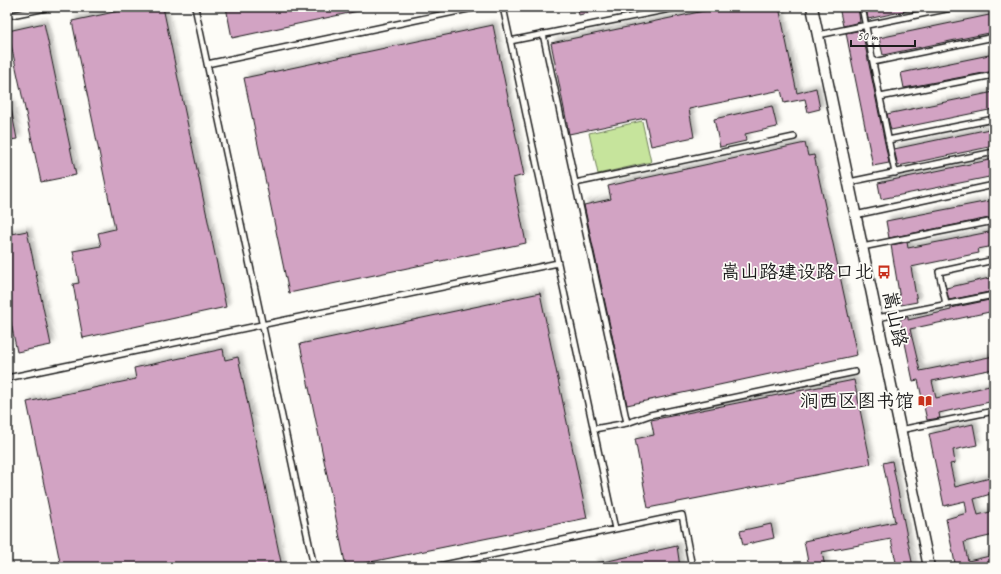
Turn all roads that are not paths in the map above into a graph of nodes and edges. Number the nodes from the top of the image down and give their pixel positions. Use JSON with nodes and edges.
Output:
{"nodes":[{"id":1,"x":51,"y":7,"type":"edge"},
{"id":2,"x":195,"y":7,"type":"edge"},
{"id":3,"x":478,"y":7,"type":"edge"},
{"id":4,"x":503,"y":7,"type":"edge"},
{"id":5,"x":680,"y":7,"type":"edge"},
{"id":6,"x":812,"y":7,"type":"edge"},
{"id":7,"x":817,"y":7,"type":"edge"},
{"id":8,"x":862,"y":7,"type":"edge"},
{"id":9,"x":956,"y":7,"type":"edge"},
{"id":10,"x":7,"y":16,"type":"edge"},
{"id":11,"x":866,"y":26,"type":"junction"},
{"id":12,"x":543,"y":34,"type":"junction"},
{"id":13,"x":820,"y":35,"type":"junction"},
{"id":14,"x":994,"y":37,"type":"edge"},
{"id":15,"x":510,"y":41,"type":"junction"},
{"id":16,"x":873,"y":62,"type":"junction"},
{"id":17,"x":207,"y":64,"type":"junction"},
{"id":18,"x":994,"y":75,"type":"edge"},
{"id":19,"x":880,"y":97,"type":"junction"},
{"id":20,"x":994,"y":119,"type":"edge"},
{"id":21,"x":794,"y":137,"type":"dead end"},
{"id":22,"x":888,"y":140,"type":"junction"},
{"id":23,"x":994,"y":152,"type":"edge"},
{"id":24,"x":895,"y":173,"type":"junction"},
{"id":25,"x":851,"y":182,"type":"junction"},
{"id":26,"x":575,"y":183,"type":"junction"},
{"id":27,"x":994,"y":185,"type":"edge"},
{"id":28,"x":858,"y":215,"type":"junction"},
{"id":29,"x":994,"y":221,"type":"edge"},
{"id":30,"x":865,"y":246,"type":"junction"},
{"id":31,"x":994,"y":260,"type":"edge"},
{"id":32,"x":558,"y":263,"type":"junction"},
{"id":33,"x":994,"y":295,"type":"edge"},
{"id":34,"x":946,"y":304,"type":"junction"},
{"id":35,"x":879,"y":317,"type":"junction"},
{"id":36,"x":262,"y":325,"type":"junction"},
{"id":37,"x":855,"y":372,"type":"dead end"},
{"id":38,"x":7,"y":378,"type":"edge"},
{"id":39,"x":994,"y":411,"type":"edge"},
{"id":40,"x":627,"y":423,"type":"junction"},
{"id":41,"x":594,"y":429,"type":"junction"},
{"id":42,"x":903,"y":430,"type":"junction"},
{"id":43,"x":615,"y":529,"type":"junction"},
{"id":44,"x":314,"y":567,"type":"edge"},
{"id":45,"x":434,"y":567,"type":"edge"},
{"id":46,"x":692,"y":567,"type":"edge"},
{"id":47,"x":929,"y":567,"type":"edge"},
{"id":48,"x":934,"y":567,"type":"edge"}],
"edges":[{"from":1,"to":10,"type":"lane"},
{"from":2,"to":17,"type":"lane"},
{"from":3,"to":17,"type":"lane"},
{"from":4,"to":15,"type":"lane"},
{"from":5,"to":12,"type":"lane"},
{"from":6,"to":13,"type":"street","name":"嵩山路"},
{"from":7,"to":13,"type":"street","name":"嵩山路"},
{"from":8,"to":11,"type":"lane"},
{"from":9,"to":11,"type":"lane"},
{"from":11,"to":13,"type":"lane"},
{"from":11,"to":16,"type":"lane"},
{"from":12,"to":15,"type":"lane"},
{"from":12,"to":26,"type":"lane"},
{"from":13,"to":25,"type":"street","name":"嵩山路"},
{"from":14,"to":16,"type":"lane"},
{"from":15,"to":32,"type":"lane"},
{"from":16,"to":19,"type":"lane"},
{"from":17,"to":36,"type":"lane"},
{"from":18,"to":19,"type":"lane"},
{"from":19,"to":22,"type":"lane"},
{"from":20,"to":22,"type":"lane"},
{"from":21,"to":26,"type":"lane"},
{"from":22,"to":24,"type":"lane"},
{"from":23,"to":24,"type":"lane"},
{"from":24,"to":25,"type":"lane"},
{"from":25,"to":28,"type":"street","name":"嵩山路"},
{"from":26,"to":40,"type":"lane"},
{"from":27,"to":28,"type":"lane"},
{"from":28,"to":30,"type":"street","name":"嵩山路"},
{"from":29,"to":30,"type":"lane"},
{"from":30,"to":35,"type":"street","name":"嵩山路"},
{"from":31,"to":34,"type":"lane"},
{"from":32,"to":36,"type":"lane"},
{"from":32,"to":41,"type":"lane"},
{"from":33,"to":34,"type":"lane"},
{"from":34,"to":35,"type":"lane"},
{"from":35,"to":42,"type":"street","name":"嵩山路"},
{"from":36,"to":38,"type":"lane"},
{"from":36,"to":44,"type":"lane"},
{"from":37,"to":40,"type":"lane"},
{"from":39,"to":42,"type":"lane"},
{"from":40,"to":41,"type":"lane"},
{"from":41,"to":43,"type":"lane"},
{"from":42,"to":47,"type":"street","name":"嵩山路"},
{"from":42,"to":48,"type":"street","name":"嵩山路"},
{"from":43,"to":45,"type":"lane"},
{"from":43,"to":46,"type":"lane"}]}
